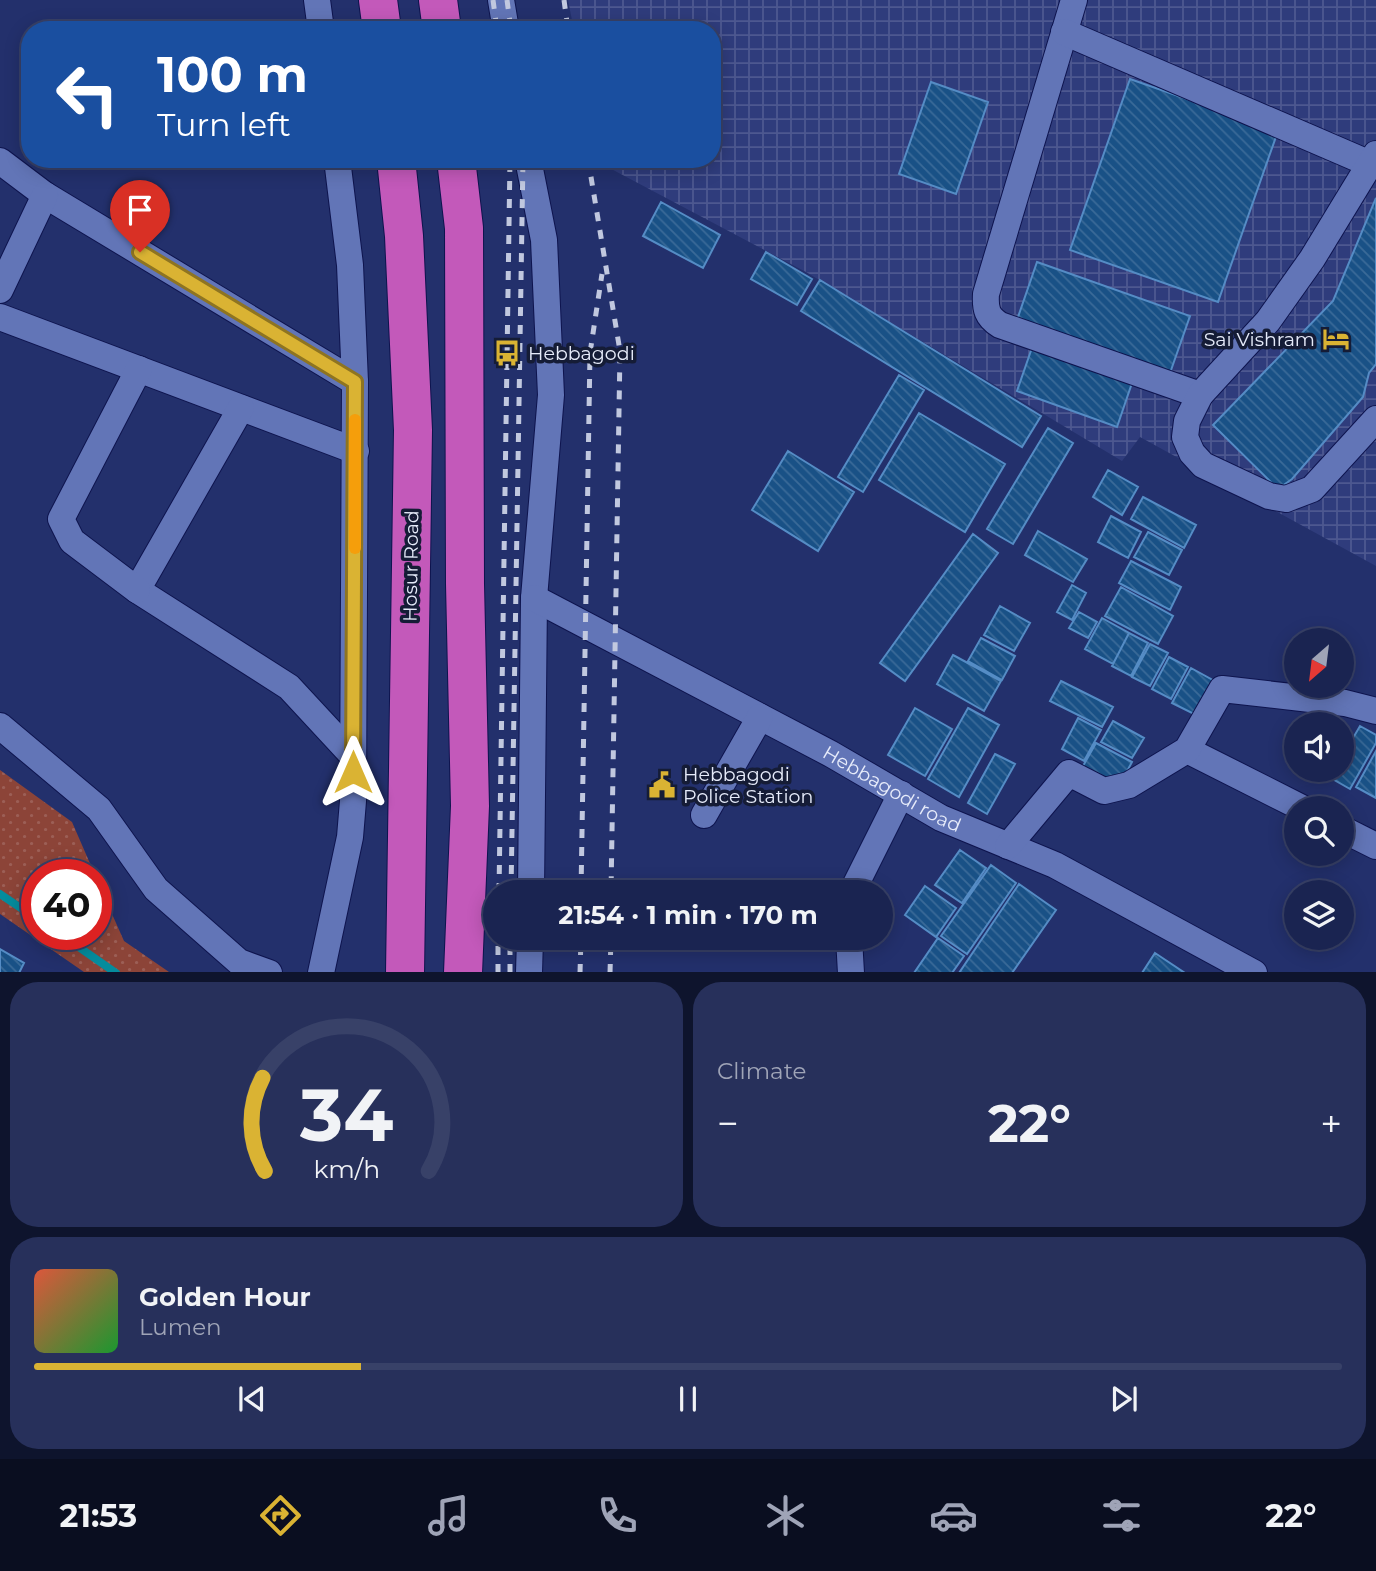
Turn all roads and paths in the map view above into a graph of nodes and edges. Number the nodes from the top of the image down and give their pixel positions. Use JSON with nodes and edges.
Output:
{"nodes":[{"id":1,"x":317,"y":0,"type":"edge"},
{"id":2,"x":378,"y":0,"type":"edge"},
{"id":3,"x":438,"y":0,"type":"edge"},
{"id":4,"x":501,"y":0,"type":"edge"},
{"id":5,"x":1074,"y":0,"type":"edge"},
{"id":6,"x":320,"y":21,"type":"edge"},
{"id":7,"x":381,"y":21,"type":"edge"},
{"id":8,"x":441,"y":21,"type":"edge"},
{"id":9,"x":504,"y":21,"type":"edge"},
{"id":10,"x":1064,"y":32,"type":"junction"},
{"id":11,"x":1372,"y":159,"type":"edge"},
{"id":12,"x":0,"y":161,"type":"edge"},
{"id":13,"x":338,"y":168,"type":"edge"},
{"id":14,"x":397,"y":168,"type":"edge"},
{"id":15,"x":457,"y":168,"type":"edge"},
{"id":16,"x":530,"y":168,"type":"edge"},
{"id":17,"x":45,"y":195,"type":"junction"},
{"id":18,"x":0,"y":290,"type":"edge"},
{"id":19,"x":0,"y":317,"type":"edge"},
{"id":20,"x":139,"y":369,"type":"junction"},
{"id":21,"x":355,"y":382,"type":"junction"},
{"id":22,"x":1200,"y":394,"type":"junction"},
{"id":23,"x":240,"y":408,"type":"junction"},
{"id":24,"x":1376,"y":419,"type":"edge"},
{"id":25,"x":356,"y":451,"type":"junction"},
{"id":26,"x":137,"y":590,"type":"junction"},
{"id":27,"x":534,"y":598,"type":"junction"},
{"id":28,"x":1376,"y":711,"type":"edge"},
{"id":29,"x":760,"y":717,"type":"junction"},
{"id":30,"x":0,"y":726,"type":"edge"},
{"id":31,"x":1187,"y":750,"type":"junction"},
{"id":32,"x":353,"y":757,"type":"junction"},
{"id":33,"x":901,"y":794,"type":"junction"},
{"id":34,"x":1284,"y":799,"type":"edge"},
{"id":35,"x":704,"y":815,"type":"dead end"},
{"id":36,"x":1354,"y":835,"type":"edge"},
{"id":37,"x":1008,"y":846,"type":"junction"},
{"id":38,"x":1376,"y":846,"type":"edge"},
{"id":39,"x":531,"y":880,"type":"edge"},
{"id":40,"x":858,"y":880,"type":"edge"},
{"id":41,"x":530,"y":950,"type":"edge"},
{"id":42,"x":850,"y":950,"type":"edge"},
{"id":43,"x":269,"y":972,"type":"edge"},
{"id":44,"x":321,"y":972,"type":"edge"},
{"id":45,"x":405,"y":972,"type":"edge"},
{"id":46,"x":463,"y":972,"type":"edge"},
{"id":47,"x":529,"y":972,"type":"edge"},
{"id":48,"x":851,"y":972,"type":"edge"},
{"id":49,"x":1254,"y":972,"type":"edge"}],
"edges":[{"from":1,"to":6,"type":"street"},
{"from":2,"to":7,"type":"highway"},
{"from":3,"to":8,"type":"highway"},
{"from":4,"to":9,"type":"street"},
{"from":5,"to":10,"type":"street"},
{"from":10,"to":11,"type":"street"},
{"from":10,"to":22,"type":"street"},
{"from":11,"to":22,"type":"street"},
{"from":12,"to":17,"type":"street"},
{"from":13,"to":21,"type":"street"},
{"from":14,"to":45,"type":"highway","name":"Hosur Road"},
{"from":15,"to":46,"type":"highway"},
{"from":16,"to":27,"type":"street"},
{"from":17,"to":18,"type":"street"},
{"from":17,"to":21,"type":"street"},
{"from":19,"to":20,"type":"street"},
{"from":20,"to":23,"type":"street"},
{"from":20,"to":26,"type":"street"},
{"from":21,"to":25,"type":"street"},
{"from":22,"to":24,"type":"street"},
{"from":23,"to":25,"type":"street"},
{"from":23,"to":26,"type":"street"},
{"from":25,"to":32,"type":"street"},
{"from":26,"to":32,"type":"street"},
{"from":27,"to":29,"type":"street","name":"Hebbagodi road"},
{"from":27,"to":39,"type":"street"},
{"from":28,"to":31,"type":"street"},
{"from":29,"to":33,"type":"street","name":"Hebbagodi road"},
{"from":29,"to":35,"type":"street"},
{"from":30,"to":43,"type":"street"},
{"from":31,"to":34,"type":"street"},
{"from":31,"to":37,"type":"street"},
{"from":32,"to":44,"type":"street"},
{"from":33,"to":37,"type":"street","name":"Hebbagodi road"},
{"from":33,"to":40,"type":"street"},
{"from":36,"to":38,"type":"street"},
{"from":37,"to":49,"type":"street","name":"Hebbagodi road"},
{"from":41,"to":47,"type":"street"},
{"from":42,"to":48,"type":"street"}]}
